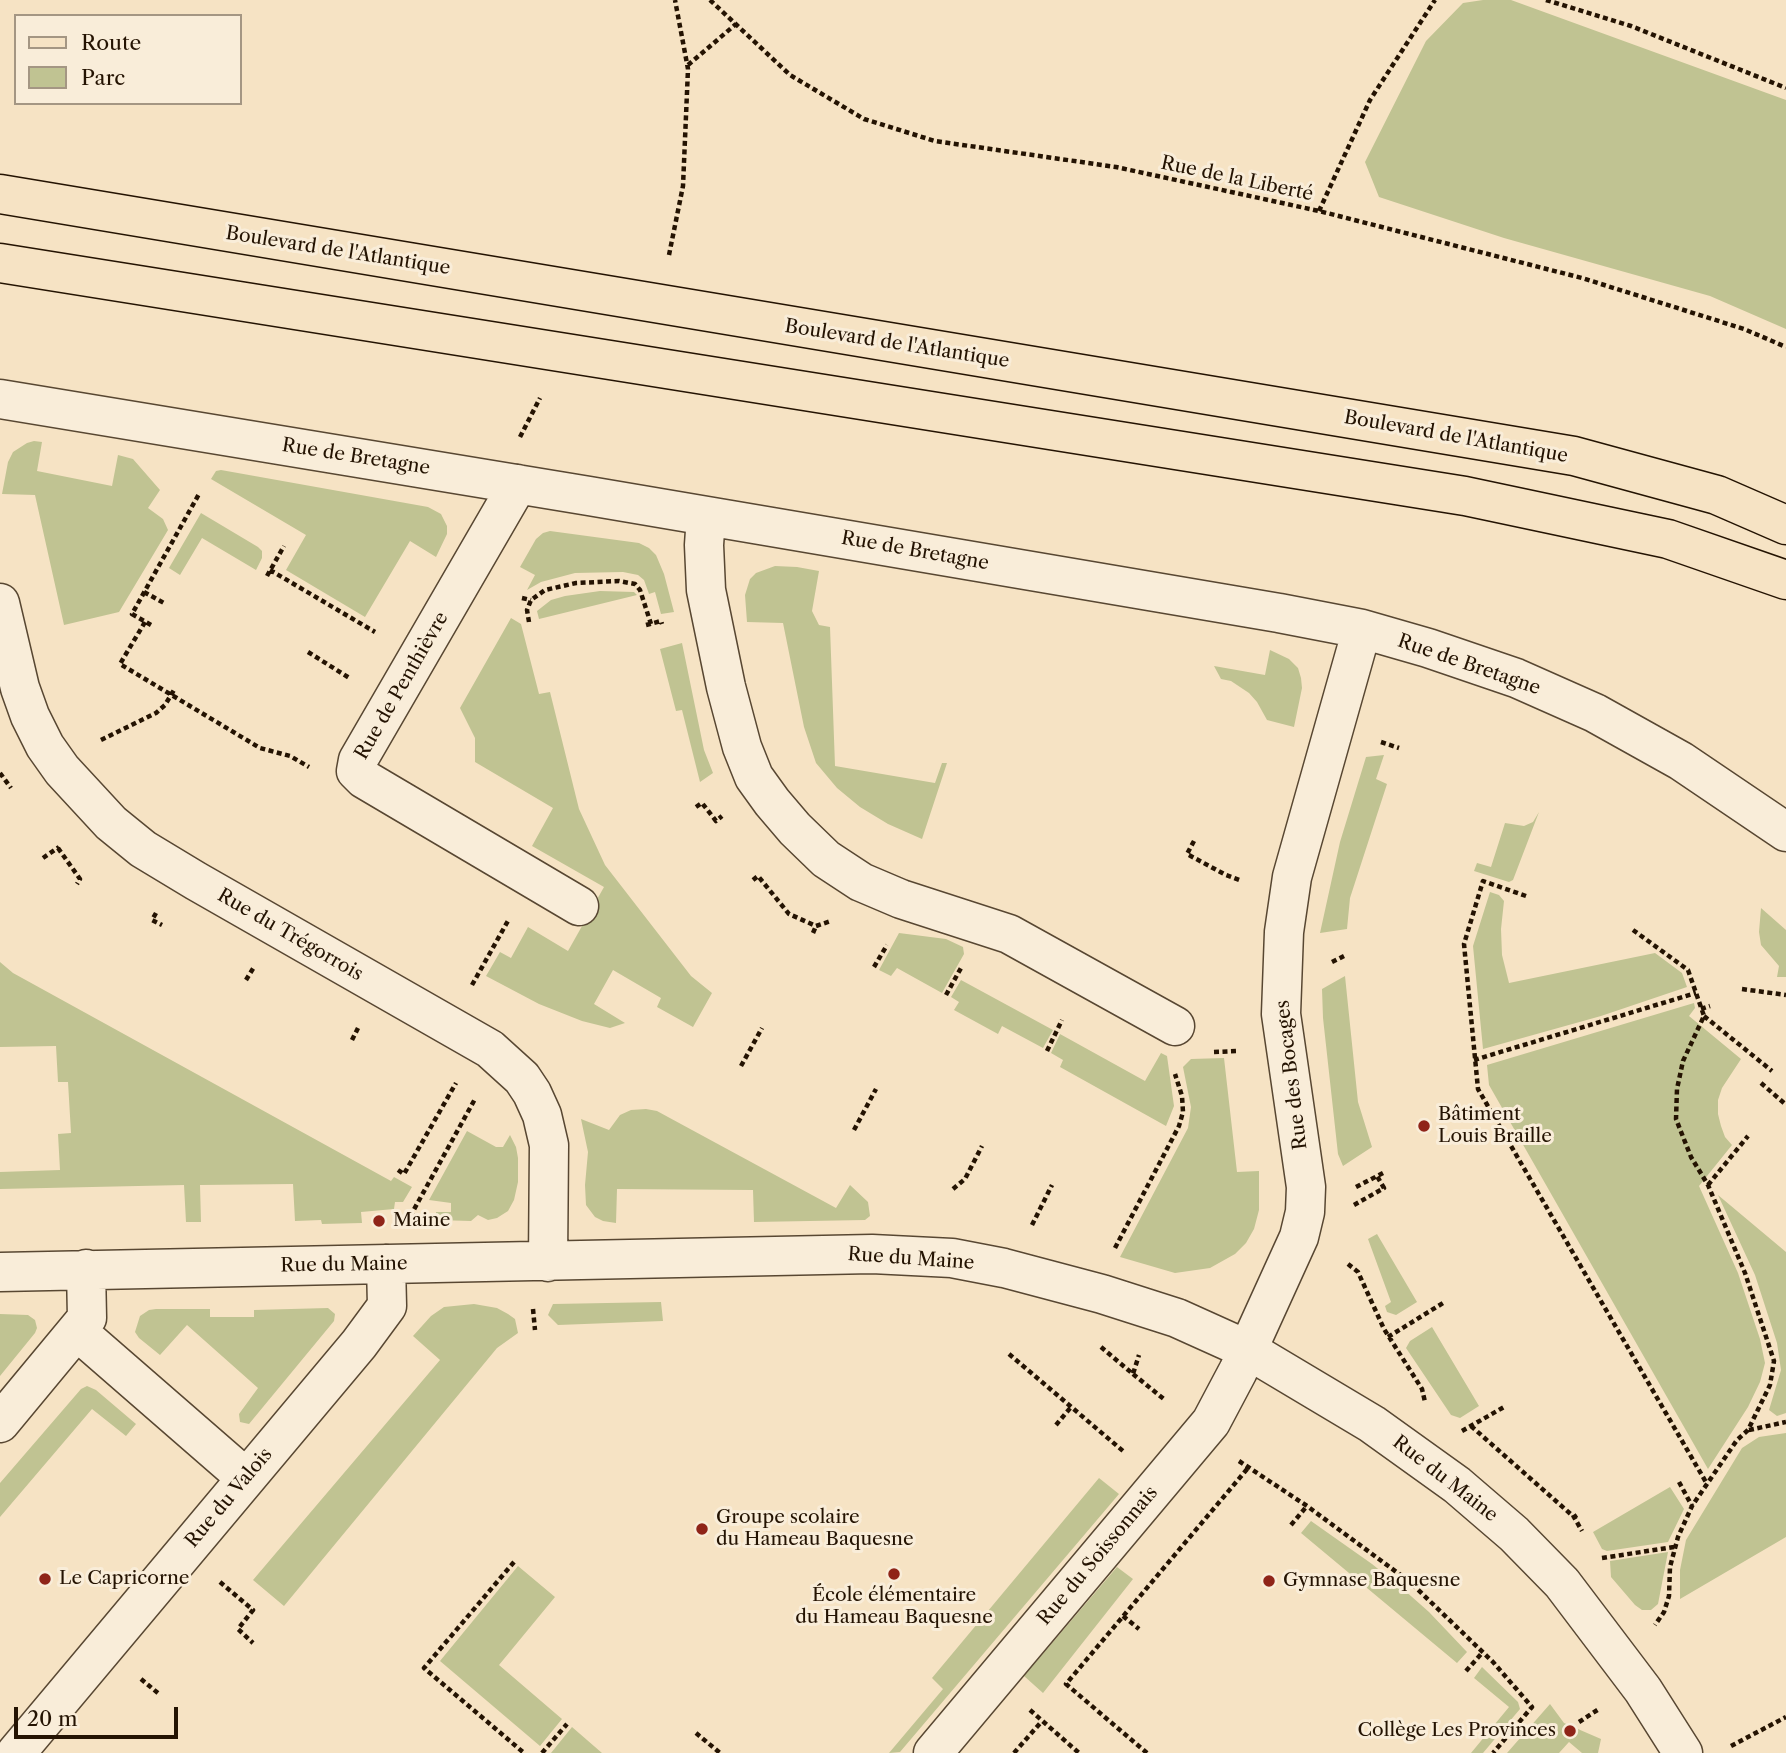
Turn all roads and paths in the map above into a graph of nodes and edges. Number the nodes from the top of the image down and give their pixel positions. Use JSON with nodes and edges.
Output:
{"nodes":[{"id":1,"x":675,"y":0,"type":"edge"},
{"id":2,"x":710,"y":0,"type":"edge"},
{"id":3,"x":1435,"y":0,"type":"edge"},
{"id":4,"x":1546,"y":0,"type":"edge"},
{"id":5,"x":736,"y":24,"type":"junction"},
{"id":6,"x":687,"y":65,"type":"junction"},
{"id":7,"x":1786,"y":88,"type":"edge"},
{"id":8,"x":0,"y":194,"type":"edge"},
{"id":9,"x":1318,"y":211,"type":"junction"},
{"id":10,"x":668,"y":255,"type":"dead end"},
{"id":11,"x":0,"y":263,"type":"edge"},
{"id":12,"x":1786,"y":347,"type":"edge"},
{"id":13,"x":0,"y":399,"type":"edge"},
{"id":14,"x":518,"y":484,"type":"junction"},
{"id":15,"x":199,"y":495,"type":"dead end"},
{"id":16,"x":706,"y":516,"type":"junction"},
{"id":17,"x":1786,"y":525,"type":"edge"},
{"id":18,"x":284,"y":546,"type":"dead end"},
{"id":19,"x":1786,"y":580,"type":"edge"},
{"id":20,"x":145,"y":592,"type":"junction"},
{"id":21,"x":522,"y":598,"type":"dead end"},
{"id":22,"x":531,"y":600,"type":"junction"},
{"id":23,"x":0,"y":603,"type":"edge"},
{"id":24,"x":164,"y":603,"type":"dead end"},
{"id":25,"x":145,"y":622,"type":"junction"},
{"id":26,"x":529,"y":622,"type":"dead end"},
{"id":27,"x":651,"y":624,"type":"dead end"},
{"id":28,"x":151,"y":625,"type":"dead end"},
{"id":29,"x":1362,"y":629,"type":"junction"},
{"id":30,"x":418,"y":657,"type":"junction"},
{"id":31,"x":173,"y":693,"type":"junction"},
{"id":32,"x":290,"y":756,"type":"dead end"},
{"id":33,"x":56,"y":762,"type":"junction"},
{"id":34,"x":1786,"y":832,"type":"edge"},
{"id":35,"x":43,"y":858,"type":"dead end"},
{"id":36,"x":753,"y":880,"type":"dead end"},
{"id":37,"x":77,"y":884,"type":"dead end"},
{"id":38,"x":1527,"y":896,"type":"dead end"},
{"id":39,"x":579,"y":906,"type":"dead end"},
{"id":40,"x":510,"y":917,"type":"dead end"},
{"id":41,"x":838,"y":920,"type":"dead end"},
{"id":42,"x":164,"y":922,"type":"dead end"},
{"id":43,"x":816,"y":926,"type":"junction"},
{"id":44,"x":159,"y":930,"type":"dead end"},
{"id":45,"x":1633,"y":930,"type":"dead end"},
{"id":46,"x":813,"y":933,"type":"dead end"},
{"id":47,"x":479,"y":972,"type":"dead end"},
{"id":48,"x":1742,"y":989,"type":"dead end"},
{"id":49,"x":1696,"y":993,"type":"junction"},
{"id":50,"x":1786,"y":995,"type":"edge"},
{"id":51,"x":1710,"y":1006,"type":"dead end"},
{"id":52,"x":1701,"y":1009,"type":"junction"},
{"id":53,"x":1704,"y":1016,"type":"junction"},
{"id":54,"x":1175,"y":1026,"type":"dead end"},
{"id":55,"x":762,"y":1028,"type":"dead end"},
{"id":56,"x":1474,"y":1060,"type":"junction"},
{"id":57,"x":1174,"y":1065,"type":"dead end"},
{"id":58,"x":741,"y":1066,"type":"dead end"},
{"id":59,"x":1772,"y":1071,"type":"dead end"},
{"id":60,"x":461,"y":1073,"type":"dead end"},
{"id":61,"x":1761,"y":1083,"type":"dead end"},
{"id":62,"x":876,"y":1089,"type":"dead end"},
{"id":63,"x":475,"y":1097,"type":"dead end"},
{"id":64,"x":1784,"y":1103,"type":"edge"},
{"id":65,"x":854,"y":1130,"type":"dead end"},
{"id":66,"x":1748,"y":1136,"type":"dead end"},
{"id":67,"x":982,"y":1146,"type":"dead end"},
{"id":68,"x":398,"y":1170,"type":"dead end"},
{"id":69,"x":1052,"y":1185,"type":"dead end"},
{"id":70,"x":1707,"y":1185,"type":"junction"},
{"id":71,"x":1359,"y":1186,"type":"dead end"},
{"id":72,"x":953,"y":1189,"type":"dead end"},
{"id":73,"x":1348,"y":1208,"type":"dead end"},
{"id":74,"x":412,"y":1222,"type":"dead end"},
{"id":75,"x":1031,"y":1235,"type":"dead end"},
{"id":76,"x":1112,"y":1253,"type":"dead end"},
{"id":77,"x":548,"y":1262,"type":"junction"},
{"id":78,"x":386,"y":1264,"type":"junction"},
{"id":79,"x":1348,"y":1264,"type":"dead end"},
{"id":80,"x":86,"y":1269,"type":"junction"},
{"id":81,"x":0,"y":1272,"type":"edge"},
{"id":82,"x":1444,"y":1303,"type":"dead end"},
{"id":83,"x":77,"y":1331,"type":"junction"},
{"id":84,"x":1388,"y":1337,"type":"junction"},
{"id":85,"x":1248,"y":1349,"type":"junction"},
{"id":86,"x":1009,"y":1354,"type":"dead end"},
{"id":87,"x":1424,"y":1402,"type":"dead end"},
{"id":88,"x":1071,"y":1407,"type":"junction"},
{"id":89,"x":1504,"y":1408,"type":"dead end"},
{"id":90,"x":1786,"y":1422,"type":"edge"},
{"id":91,"x":0,"y":1423,"type":"edge"},
{"id":92,"x":1056,"y":1425,"type":"dead end"},
{"id":93,"x":1471,"y":1426,"type":"junction"},
{"id":94,"x":1748,"y":1430,"type":"junction"},
{"id":95,"x":1456,"y":1435,"type":"dead end"},
{"id":96,"x":1109,"y":1438,"type":"dead end"},
{"id":97,"x":246,"y":1478,"type":"junction"},
{"id":98,"x":1679,"y":1482,"type":"dead end"},
{"id":99,"x":1707,"y":1484,"type":"junction"},
{"id":100,"x":1307,"y":1506,"type":"junction"},
{"id":101,"x":1692,"y":1506,"type":"junction"},
{"id":102,"x":1577,"y":1515,"type":"dead end"},
{"id":103,"x":1291,"y":1525,"type":"dead end"},
{"id":104,"x":1674,"y":1547,"type":"junction"},
{"id":105,"x":1596,"y":1559,"type":"dead end"},
{"id":106,"x":514,"y":1562,"type":"dead end"},
{"id":107,"x":239,"y":1598,"type":"dead end"},
{"id":108,"x":1123,"y":1616,"type":"junction"},
{"id":109,"x":1139,"y":1629,"type":"dead end"},
{"id":110,"x":1653,"y":1629,"type":"dead end"},
{"id":111,"x":253,"y":1643,"type":"dead end"},
{"id":112,"x":1483,"y":1652,"type":"junction"},
{"id":113,"x":1466,"y":1671,"type":"dead end"},
{"id":114,"x":995,"y":1680,"type":"junction"},
{"id":115,"x":1786,"y":1717,"type":"edge"},
{"id":116,"x":1042,"y":1721,"type":"junction"},
{"id":117,"x":567,"y":1724,"type":"dead end"},
{"id":118,"x":696,"y":1733,"type":"dead end"},
{"id":119,"x":1730,"y":1746,"type":"dead end"},
{"id":120,"x":16,"y":1753,"type":"edge"},
{"id":121,"x":524,"y":1753,"type":"edge"},
{"id":122,"x":542,"y":1753,"type":"edge"},
{"id":123,"x":720,"y":1753,"type":"edge"},
{"id":124,"x":933,"y":1753,"type":"edge"},
{"id":125,"x":1014,"y":1753,"type":"edge"},
{"id":126,"x":1079,"y":1753,"type":"edge"},
{"id":127,"x":1147,"y":1753,"type":"edge"},
{"id":128,"x":1493,"y":1753,"type":"edge"},
{"id":129,"x":1683,"y":1753,"type":"edge"}],
"edges":[{"from":1,"to":6,"type":"path"},
{"from":2,"to":5,"type":"path","name":"Rue de la Liberté"},
{"from":3,"to":9,"type":"path"},
{"from":4,"to":7,"type":"path"},
{"from":5,"to":6,"type":"path"},
{"from":5,"to":9,"type":"path","name":"Rue de la Liberté"},
{"from":6,"to":10,"type":"path"},
{"from":8,"to":17,"type":"main road","name":"Boulevard de l'Atlantique"},
{"from":9,"to":12,"type":"path","name":"Rue de la Liberté"},
{"from":11,"to":19,"type":"main road"},
{"from":13,"to":14,"type":"street","name":"Rue de Bretagne"},
{"from":14,"to":16,"type":"street","name":"Rue de Bretagne"},
{"from":14,"to":30,"type":"street","name":"Rue de Penthièvre"},
{"from":15,"to":20,"type":"path"},
{"from":16,"to":29,"type":"street","name":"Rue de Bretagne"},
{"from":16,"to":54,"type":"street"},
{"from":18,"to":30,"type":"path"},
{"from":20,"to":24,"type":"path"},
{"from":20,"to":25,"type":"path"},
{"from":21,"to":22,"type":"path"},
{"from":22,"to":26,"type":"path"},
{"from":22,"to":27,"type":"path"},
{"from":23,"to":33,"type":"street","name":"Rue du Trégorrois"},
{"from":25,"to":28,"type":"path"},
{"from":25,"to":31,"type":"path"},
{"from":29,"to":34,"type":"street","name":"Rue de Bretagne"},
{"from":29,"to":85,"type":"street","name":"Rue des Bocages"},
{"from":30,"to":39,"type":"street","name":"Rue de Penthièvre"},
{"from":31,"to":32,"type":"path"},
{"from":31,"to":33,"type":"path"},
{"from":33,"to":77,"type":"street","name":"Rue du Trégorrois"},
{"from":35,"to":37,"type":"path"},
{"from":36,"to":43,"type":"path"},
{"from":38,"to":56,"type":"path"},
{"from":40,"to":47,"type":"path"},
{"from":41,"to":43,"type":"path"},
{"from":42,"to":44,"type":"path"},
{"from":43,"to":46,"type":"path"},
{"from":45,"to":49,"type":"path"},
{"from":48,"to":50,"type":"path"},
{"from":49,"to":52,"type":"path"},
{"from":49,"to":56,"type":"path"},
{"from":51,"to":52,"type":"path"},
{"from":52,"to":53,"type":"path"},
{"from":53,"to":59,"type":"path"},
{"from":53,"to":70,"type":"path"},
{"from":55,"to":58,"type":"path"},
{"from":56,"to":99,"type":"path"},
{"from":57,"to":76,"type":"path"},
{"from":60,"to":68,"type":"path"},
{"from":61,"to":64,"type":"path"},
{"from":62,"to":65,"type":"path"},
{"from":63,"to":74,"type":"path"},
{"from":66,"to":70,"type":"path"},
{"from":67,"to":72,"type":"path"},
{"from":69,"to":75,"type":"path"},
{"from":70,"to":94,"type":"path"},
{"from":71,"to":73,"type":"path"},
{"from":77,"to":78,"type":"street","name":"Rue du Maine"},
{"from":77,"to":85,"type":"street","name":"Rue du Maine"},
{"from":78,"to":80,"type":"street","name":"Rue du Maine"},
{"from":78,"to":97,"type":"street","name":"Rue du Valois"},
{"from":79,"to":84,"type":"path"},
{"from":80,"to":81,"type":"street","name":"Rue du Maine"},
{"from":80,"to":83,"type":"street"},
{"from":82,"to":84,"type":"path"},
{"from":83,"to":91,"type":"street"},
{"from":83,"to":97,"type":"street"},
{"from":84,"to":87,"type":"path"},
{"from":85,"to":114,"type":"street","name":"Rue du Soissonnais"},
{"from":85,"to":129,"type":"street","name":"Rue du Maine"},
{"from":86,"to":88,"type":"path"},
{"from":88,"to":92,"type":"path"},
{"from":88,"to":96,"type":"path"},
{"from":89,"to":93,"type":"path"},
{"from":90,"to":94,"type":"path"},
{"from":93,"to":95,"type":"path"},
{"from":93,"to":102,"type":"path"},
{"from":94,"to":99,"type":"path"},
{"from":97,"to":120,"type":"street","name":"Rue du Valois"},
{"from":98,"to":101,"type":"path"},
{"from":99,"to":101,"type":"path"},
{"from":100,"to":103,"type":"path"},
{"from":100,"to":108,"type":"path"},
{"from":100,"to":112,"type":"path"},
{"from":101,"to":104,"type":"path"},
{"from":104,"to":105,"type":"path"},
{"from":104,"to":110,"type":"path"},
{"from":106,"to":121,"type":"path"},
{"from":107,"to":111,"type":"path"},
{"from":108,"to":109,"type":"path"},
{"from":108,"to":127,"type":"path"},
{"from":112,"to":113,"type":"path"},
{"from":112,"to":128,"type":"path"},
{"from":114,"to":116,"type":"path"},
{"from":114,"to":124,"type":"street","name":"Rue du Soissonnais"},
{"from":115,"to":119,"type":"path"},
{"from":116,"to":125,"type":"path"},
{"from":116,"to":126,"type":"path"},
{"from":117,"to":122,"type":"path"},
{"from":118,"to":123,"type":"path"}]}
